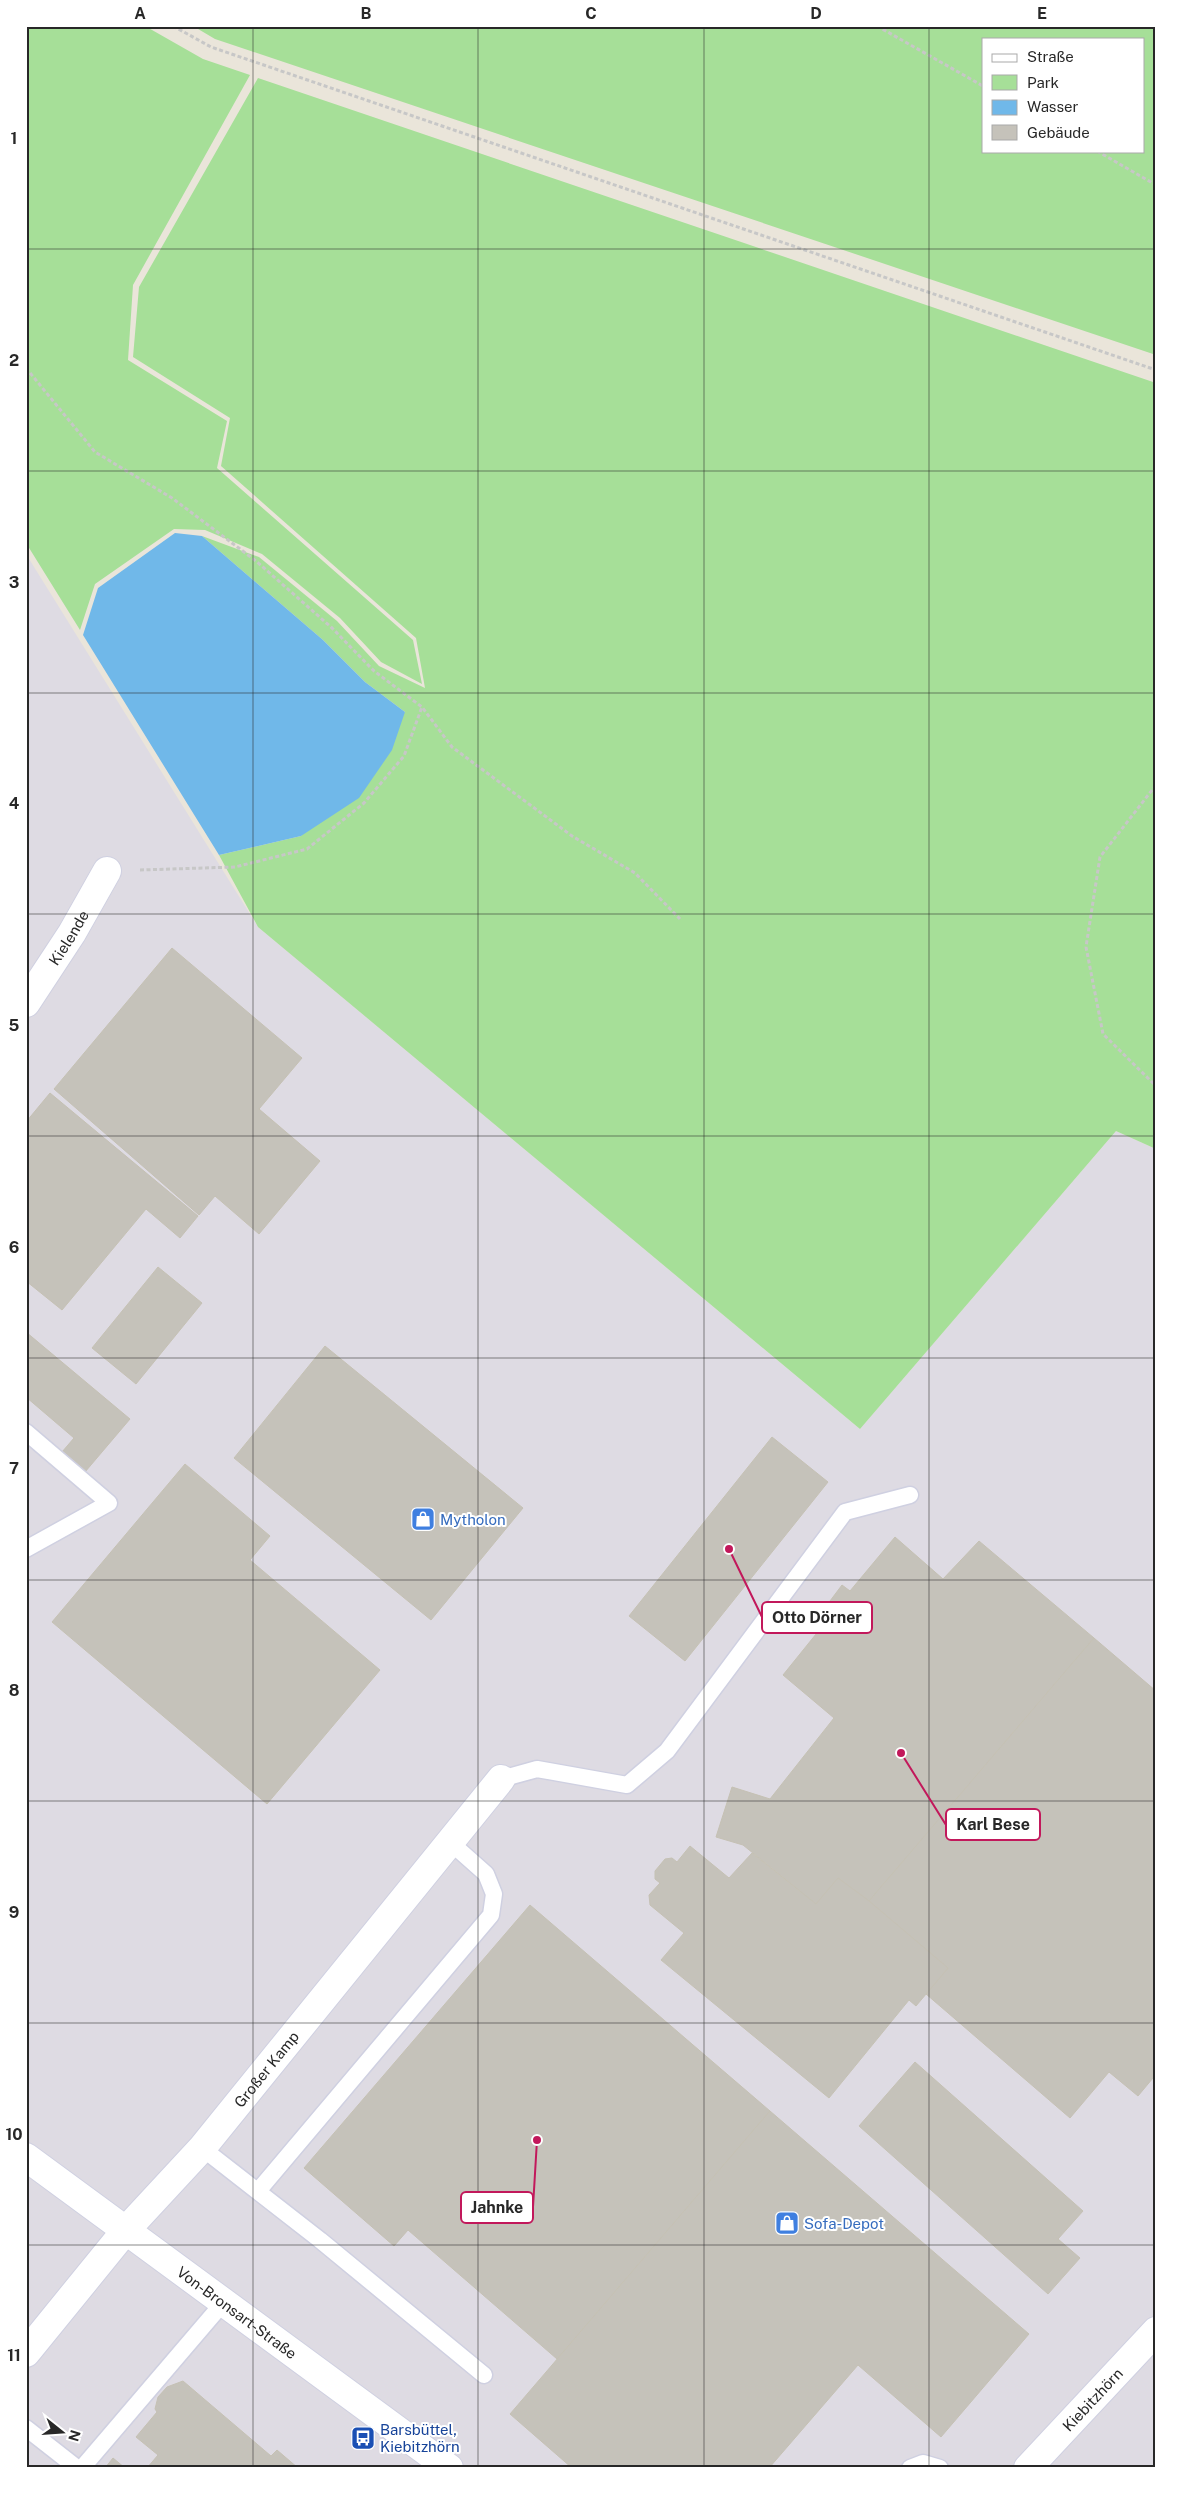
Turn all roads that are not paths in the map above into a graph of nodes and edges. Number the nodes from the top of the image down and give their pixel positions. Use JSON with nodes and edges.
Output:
{"nodes":[{"id":1,"x":107,"y":871,"type":"road end"},
{"id":2,"x":26,"y":1003,"type":"edge"},
{"id":3,"x":26,"y":1432,"type":"edge"},
{"id":4,"x":910,"y":1495,"type":"dead end"},
{"id":5,"x":26,"y":1549,"type":"edge"},
{"id":6,"x":501,"y":1779,"type":"joint"},
{"id":7,"x":450,"y":1842,"type":"junction"},
{"id":8,"x":202,"y":2148,"type":"junction"},
{"id":9,"x":26,"y":2157,"type":"edge"},
{"id":10,"x":258,"y":2191,"type":"junction"},
{"id":11,"x":126,"y":2230,"type":"junction"},
{"id":12,"x":223,"y":2302,"type":"junction"},
{"id":13,"x":1156,"y":2331,"type":"edge"},
{"id":14,"x":26,"y":2352,"type":"edge"},
{"id":15,"x":484,"y":2375,"type":"dead end"},
{"id":16,"x":26,"y":2428,"type":"edge"},
{"id":17,"x":77,"y":2468,"type":"edge"},
{"id":18,"x":82,"y":2468,"type":"edge"},
{"id":19,"x":449,"y":2468,"type":"edge"},
{"id":20,"x":910,"y":2468,"type":"edge"},
{"id":21,"x":940,"y":2468,"type":"edge"},
{"id":22,"x":1028,"y":2468,"type":"edge"}],
"edges":[{"from":1,"to":2,"type":"street","name":"Kielende"},
{"from":3,"to":5,"type":"lane"},
{"from":4,"to":6,"type":"lane"},
{"from":6,"to":7,"type":"street","name":"Großer Kamp"},
{"from":7,"to":8,"type":"street","name":"Großer Kamp"},
{"from":7,"to":10,"type":"lane"},
{"from":8,"to":10,"type":"lane"},
{"from":8,"to":11,"type":"street","name":"Großer Kamp"},
{"from":9,"to":11,"type":"street","name":"Von-Bronsart-Straße"},
{"from":10,"to":15,"type":"lane"},
{"from":11,"to":12,"type":"street","name":"Von-Bronsart-Straße"},
{"from":11,"to":14,"type":"street","name":"Großer Kamp"},
{"from":12,"to":18,"type":"lane"},
{"from":12,"to":19,"type":"street","name":"Von-Bronsart-Straße"},
{"from":13,"to":22,"type":"street","name":"Kiebitzhörn"},
{"from":16,"to":17,"type":"lane"},
{"from":20,"to":21,"type":"lane"}]}
